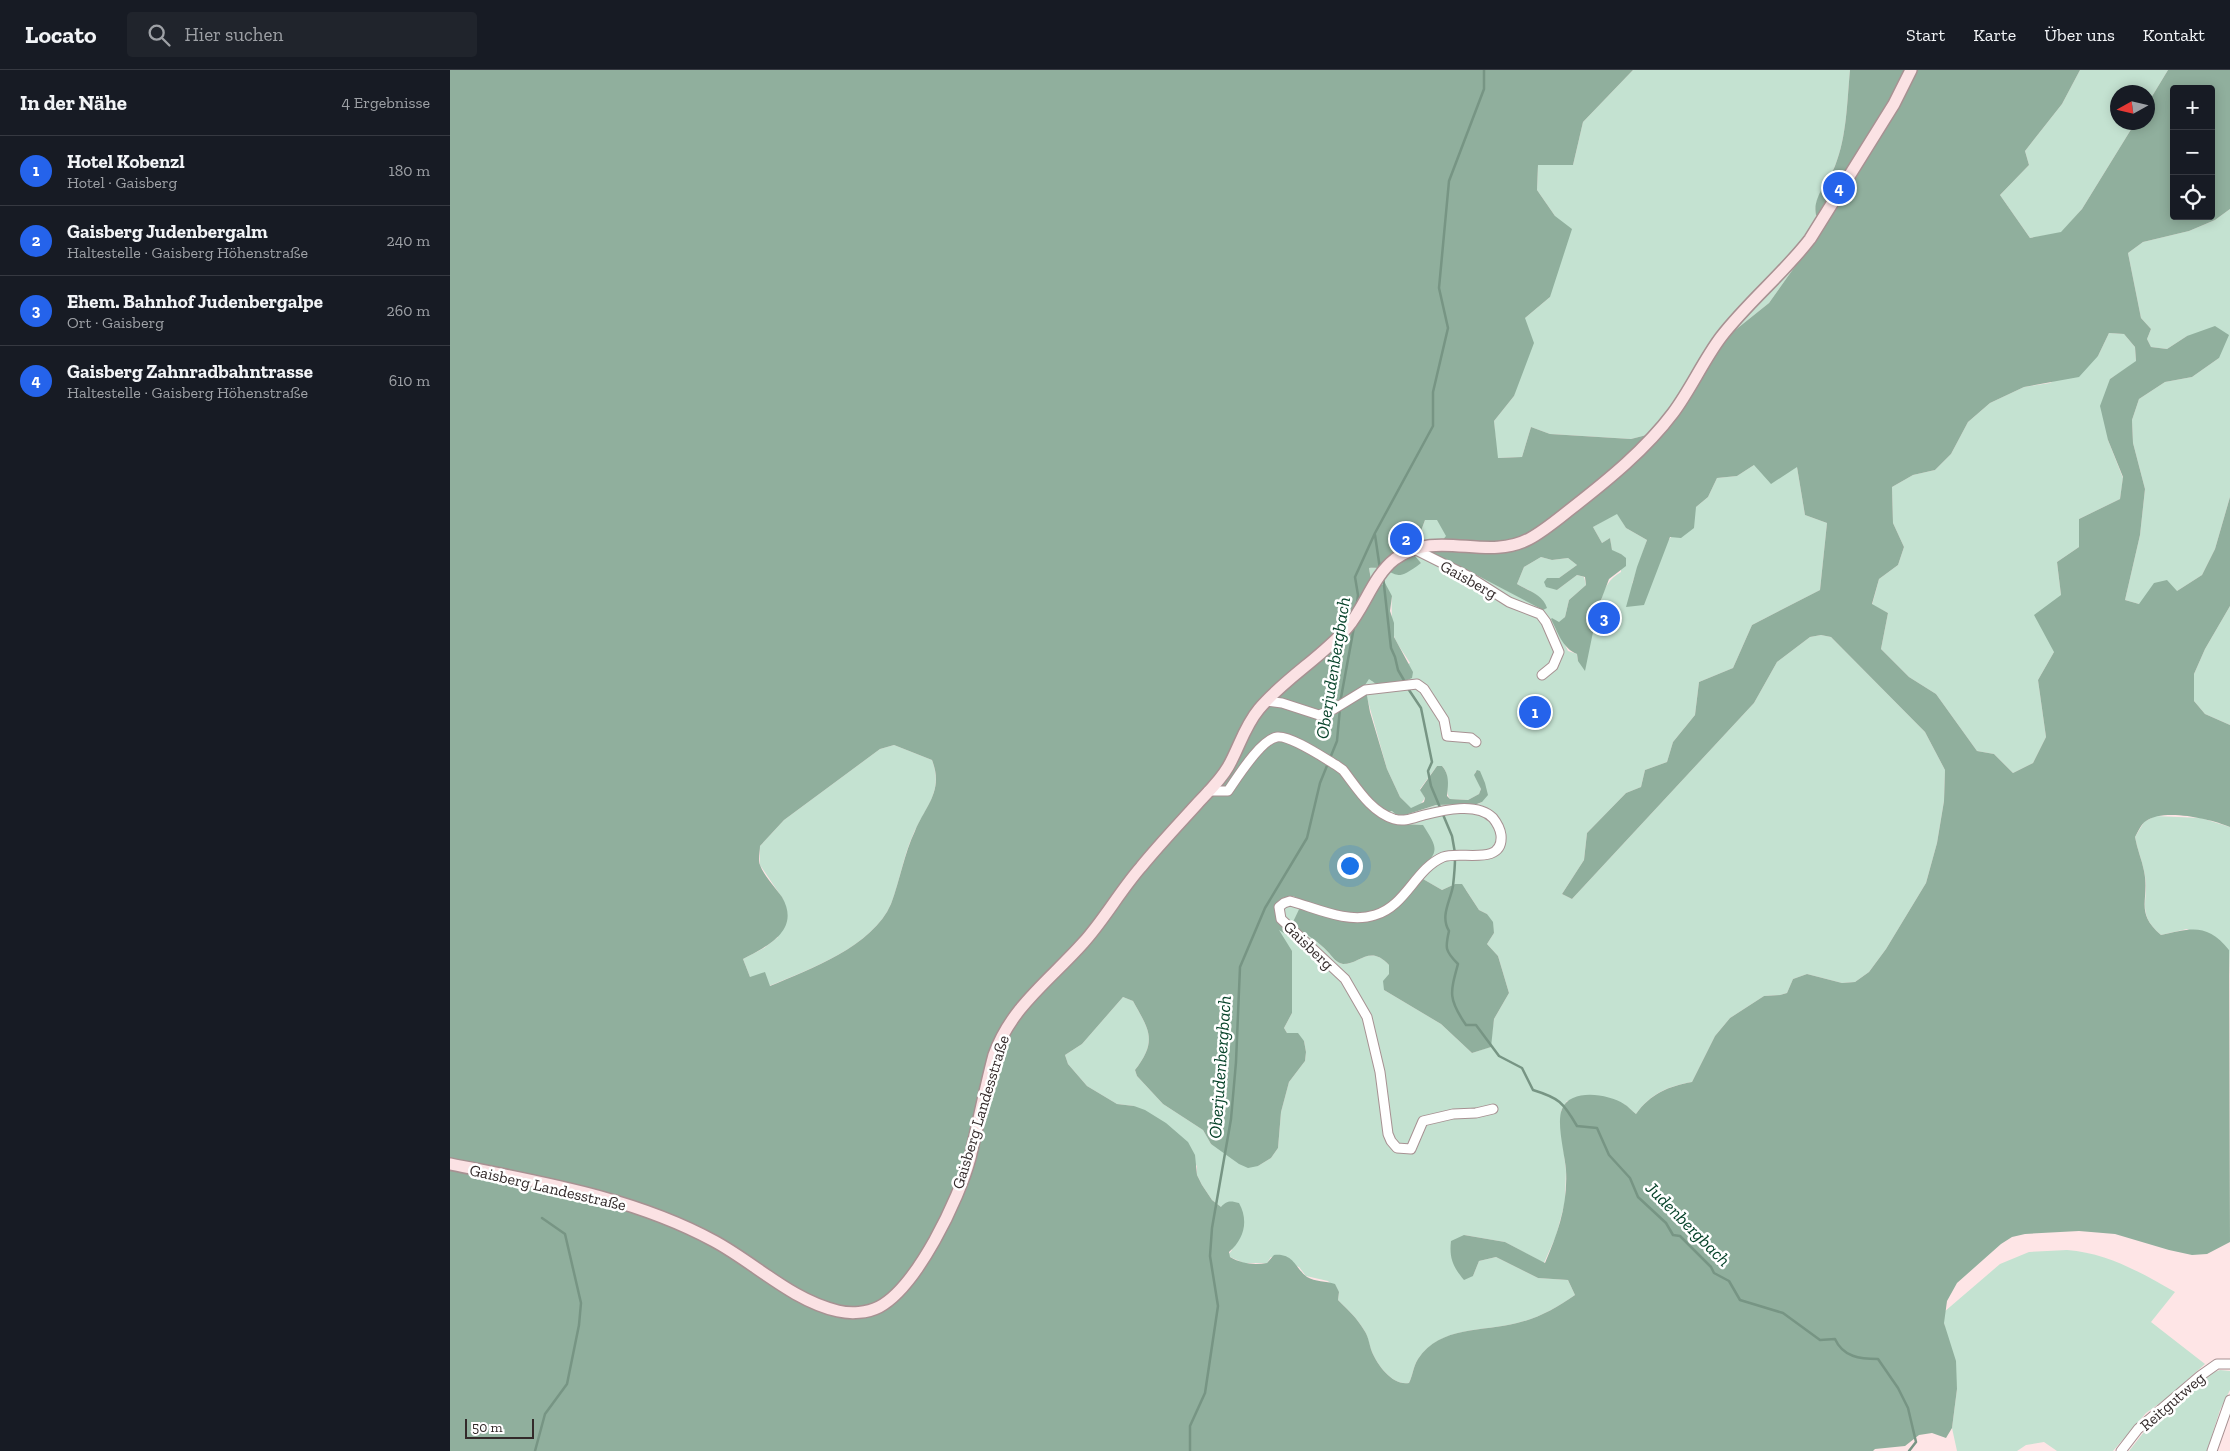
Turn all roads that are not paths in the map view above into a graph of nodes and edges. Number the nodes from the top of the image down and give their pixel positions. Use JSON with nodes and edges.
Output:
{"nodes":[{"id":1,"x":1911,"y":70,"type":"edge"},
{"id":2,"x":1411,"y":551,"type":"junction"},
{"id":3,"x":1542,"y":675,"type":"dead end"},
{"id":4,"x":1266,"y":701,"type":"junction"},
{"id":5,"x":1476,"y":742,"type":"dead end"},
{"id":6,"x":1208,"y":791,"type":"junction"},
{"id":7,"x":1493,"y":1109,"type":"dead end"},
{"id":8,"x":450,"y":1164,"type":"edge"},
{"id":9,"x":2230,"y":1364,"type":"edge"},
{"id":10,"x":2230,"y":1400,"type":"edge"},
{"id":11,"x":2120,"y":1451,"type":"edge"},
{"id":12,"x":2212,"y":1451,"type":"edge"}],
"edges":[{"from":1,"to":2,"type":"main road"},
{"from":2,"to":3,"type":"street","name":"Gaisberg"},
{"from":2,"to":4,"type":"main road","name":"Gaisberg Landesstraße"},
{"from":4,"to":5,"type":"street"},
{"from":4,"to":6,"type":"main road","name":"Gaisberg Landesstraße"},
{"from":6,"to":7,"type":"street","name":"Gaisberg"},
{"from":6,"to":8,"type":"main road","name":"Gaisberg Landesstraße"},
{"from":9,"to":11,"type":"street","name":"Reitgutweg"},
{"from":10,"to":12,"type":"street"}]}
